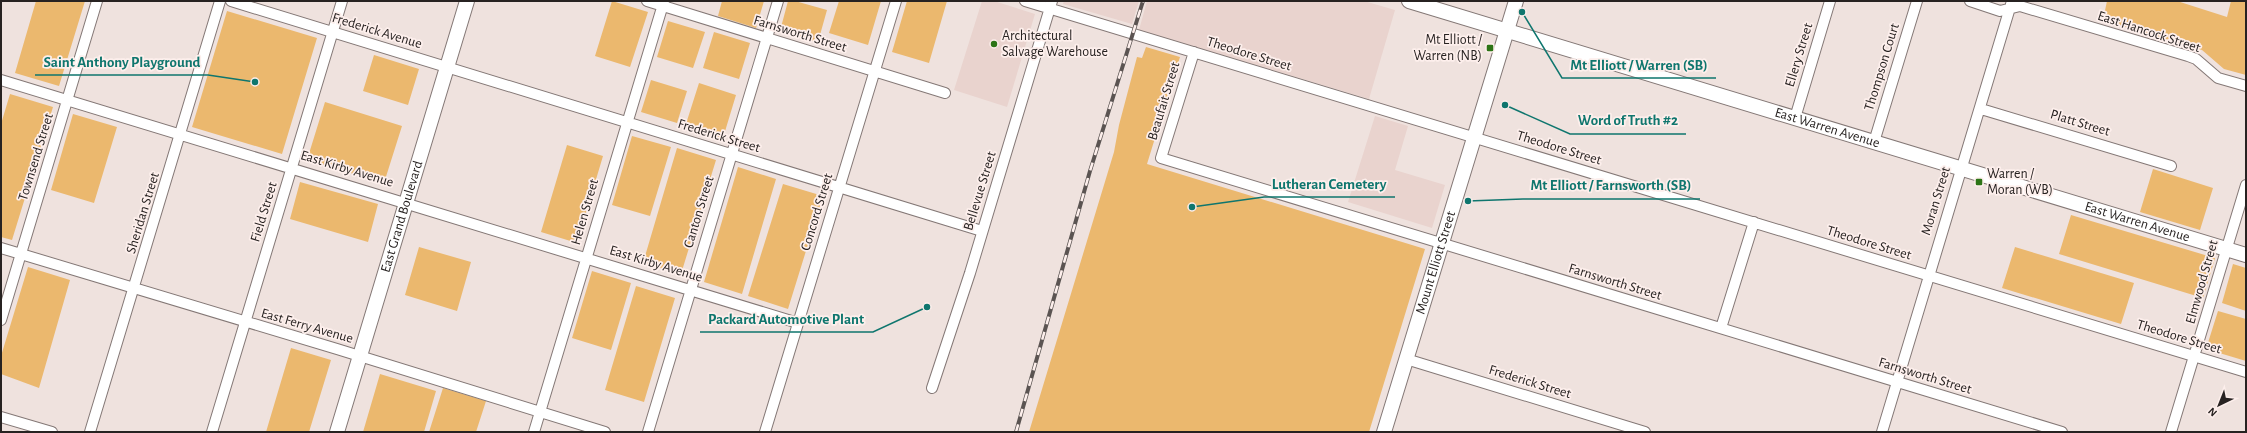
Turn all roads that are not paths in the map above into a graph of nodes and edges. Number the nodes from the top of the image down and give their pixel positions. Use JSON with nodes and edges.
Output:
{"nodes":[{"id":1,"x":97,"y":1,"type":"edge"},
{"id":2,"x":220,"y":1,"type":"edge"},
{"id":3,"x":231,"y":1,"type":"edge"},
{"id":4,"x":342,"y":1,"type":"edge"},
{"id":5,"x":467,"y":1,"type":"edge"},
{"id":6,"x":647,"y":1,"type":"edge"},
{"id":7,"x":778,"y":1,"type":"edge"},
{"id":8,"x":896,"y":1,"type":"edge"},
{"id":9,"x":1025,"y":1,"type":"edge"},
{"id":10,"x":1409,"y":1,"type":"edge"},
{"id":11,"x":1516,"y":1,"type":"edge"},
{"id":12,"x":1830,"y":1,"type":"edge"},
{"id":13,"x":1917,"y":1,"type":"edge"},
{"id":14,"x":1970,"y":1,"type":"edge"},
{"id":15,"x":663,"y":3,"type":"edge"},
{"id":16,"x":1051,"y":5,"type":"edge"},
{"id":17,"x":2011,"y":5,"type":"edge"},
{"id":18,"x":1507,"y":31,"type":"junction"},
{"id":19,"x":332,"y":32,"type":"junction"},
{"id":20,"x":766,"y":39,"type":"junction"},
{"id":21,"x":1194,"y":52,"type":"junction"},
{"id":22,"x":447,"y":66,"type":"junction"},
{"id":23,"x":874,"y":71,"type":"junction"},
{"id":24,"x":1,"y":80,"type":"edge"},
{"id":25,"x":2246,"y":86,"type":"edge"},
{"id":26,"x":945,"y":93,"type":"dead end"},
{"id":27,"x":67,"y":100,"type":"junction"},
{"id":28,"x":1981,"y":109,"type":"junction"},
{"id":29,"x":1795,"y":118,"type":"junction"},
{"id":30,"x":626,"y":122,"type":"junction"},
{"id":31,"x":181,"y":134,"type":"junction"},
{"id":32,"x":1474,"y":137,"type":"junction"},
{"id":33,"x":1874,"y":142,"type":"junction"},
{"id":34,"x":732,"y":154,"type":"junction"},
{"id":35,"x":1161,"y":158,"type":"joint"},
{"id":36,"x":2171,"y":166,"type":"dead end"},
{"id":37,"x":292,"y":167,"type":"junction"},
{"id":38,"x":1961,"y":169,"type":"junction"},
{"id":39,"x":2246,"y":186,"type":"edge"},
{"id":40,"x":839,"y":187,"type":"junction"},
{"id":41,"x":406,"y":202,"type":"junction"},
{"id":42,"x":1754,"y":222,"type":"junction"},
{"id":43,"x":982,"y":231,"type":"junction"},
{"id":44,"x":1442,"y":244,"type":"junction"},
{"id":45,"x":1,"y":248,"type":"edge"},
{"id":46,"x":2226,"y":249,"type":"junction"},
{"id":47,"x":21,"y":254,"type":"junction"},
{"id":48,"x":2246,"y":255,"type":"edge"},
{"id":49,"x":586,"y":258,"type":"junction"},
{"id":50,"x":1928,"y":276,"type":"junction"},
{"id":51,"x":135,"y":288,"type":"junction"},
{"id":52,"x":690,"y":289,"type":"junction"},
{"id":53,"x":1,"y":320,"type":"edge"},
{"id":54,"x":245,"y":322,"type":"junction"},
{"id":55,"x":798,"y":322,"type":"junction"},
{"id":56,"x":1721,"y":328,"type":"junction"},
{"id":57,"x":360,"y":356,"type":"junction"},
{"id":58,"x":2194,"y":356,"type":"junction"},
{"id":59,"x":1406,"y":359,"type":"junction"},
{"id":60,"x":2246,"y":372,"type":"edge"},
{"id":61,"x":1896,"y":382,"type":"junction"},
{"id":62,"x":932,"y":388,"type":"dead end"},
{"id":63,"x":540,"y":412,"type":"junction"},
{"id":64,"x":1,"y":417,"type":"edge"},
{"id":65,"x":52,"y":432,"type":"edge"},
{"id":66,"x":90,"y":432,"type":"edge"},
{"id":67,"x":212,"y":432,"type":"edge"},
{"id":68,"x":337,"y":432,"type":"edge"},
{"id":69,"x":534,"y":432,"type":"edge"},
{"id":70,"x":605,"y":432,"type":"edge"},
{"id":71,"x":648,"y":432,"type":"edge"},
{"id":72,"x":765,"y":432,"type":"edge"},
{"id":73,"x":1384,"y":432,"type":"edge"},
{"id":74,"x":1646,"y":432,"type":"edge"},
{"id":75,"x":1882,"y":432,"type":"edge"},
{"id":76,"x":2062,"y":432,"type":"edge"},
{"id":77,"x":2172,"y":432,"type":"edge"}],
"edges":[{"from":1,"to":27,"type":"street","name":"Townsend Street"},
{"from":2,"to":31,"type":"street","name":"Sheridan Street"},
{"from":3,"to":19,"type":"street","name":"Frederick Avenue"},
{"from":4,"to":19,"type":"street","name":"Field Street"},
{"from":5,"to":22,"type":"main road","name":"East Grand Boulevard"},
{"from":6,"to":15,"type":"street","name":"Farnsworth Street"},
{"from":7,"to":20,"type":"street","name":"Canton Street"},
{"from":8,"to":23,"type":"street","name":"Concord Street"},
{"from":9,"to":16,"type":"street","name":"Theodore Street"},
{"from":10,"to":18,"type":"main road","name":"East Warren Avenue"},
{"from":11,"to":18,"type":"main road","name":"Mount Elliott Street"},
{"from":12,"to":29,"type":"street","name":"Ellery Street"},
{"from":13,"to":33,"type":"street","name":"Thompson Court"},
{"from":14,"to":17,"type":"street","name":"East Hancock Street"},
{"from":15,"to":20,"type":"street","name":"Farnsworth Street"},
{"from":15,"to":30,"type":"street","name":"Helen Street"},
{"from":16,"to":21,"type":"street","name":"Theodore Street"},
{"from":16,"to":43,"type":"street","name":"Bellevue Street"},
{"from":17,"to":25,"type":"street","name":"East Hancock Street"},
{"from":17,"to":28,"type":"street","name":"Moran Street"},
{"from":18,"to":29,"type":"main road","name":"East Warren Avenue"},
{"from":18,"to":32,"type":"main road","name":"Mount Elliott Street"},
{"from":19,"to":22,"type":"street","name":"Frederick Avenue"},
{"from":19,"to":37,"type":"street","name":"Field Street"},
{"from":20,"to":23,"type":"street","name":"Farnsworth Street"},
{"from":20,"to":34,"type":"street","name":"Canton Street"},
{"from":21,"to":32,"type":"street","name":"Theodore Street"},
{"from":21,"to":35,"type":"street","name":"Beaufait Street"},
{"from":22,"to":30,"type":"street","name":"Frederick Street"},
{"from":22,"to":41,"type":"main road","name":"East Grand Boulevard"},
{"from":23,"to":26,"type":"street","name":"Farnsworth Street"},
{"from":23,"to":40,"type":"street","name":"Concord Street"},
{"from":24,"to":27,"type":"street","name":"East Kirby Avenue"},
{"from":27,"to":31,"type":"street","name":"East Kirby Avenue"},
{"from":27,"to":47,"type":"street","name":"Townsend Street"},
{"from":28,"to":36,"type":"street","name":"Platt Street"},
{"from":28,"to":38,"type":"street","name":"Moran Street"},
{"from":29,"to":33,"type":"main road","name":"East Warren Avenue"},
{"from":30,"to":34,"type":"street","name":"Frederick Street"},
{"from":30,"to":49,"type":"street","name":"Helen Street"},
{"from":31,"to":37,"type":"street","name":"East Kirby Avenue"},
{"from":31,"to":51,"type":"street","name":"Sheridan Street"},
{"from":32,"to":42,"type":"street","name":"Theodore Street"},
{"from":32,"to":44,"type":"main road","name":"Mount Elliott Street"},
{"from":33,"to":38,"type":"main road","name":"East Warren Avenue"},
{"from":34,"to":40,"type":"street","name":"Frederick Street"},
{"from":34,"to":52,"type":"street","name":"Canton Street"},
{"from":35,"to":44,"type":"street","name":"Farnsworth Street"},
{"from":37,"to":41,"type":"street","name":"East Kirby Avenue"},
{"from":37,"to":54,"type":"street","name":"Field Street"},
{"from":38,"to":46,"type":"main road","name":"East Warren Avenue"},
{"from":38,"to":50,"type":"street","name":"Moran Street"},
{"from":39,"to":46,"type":"street","name":"Elmwood Street"},
{"from":40,"to":43,"type":"street","name":"Frederick Street"},
{"from":40,"to":55,"type":"street","name":"Concord Street"},
{"from":41,"to":49,"type":"street","name":"East Kirby Avenue"},
{"from":41,"to":57,"type":"main road","name":"East Grand Boulevard"},
{"from":42,"to":50,"type":"street","name":"Theodore Street"},
{"from":42,"to":56,"type":"street"},
{"from":43,"to":62,"type":"street","name":"Bellevue Street"},
{"from":44,"to":56,"type":"street","name":"Farnsworth Street"},
{"from":44,"to":59,"type":"main road","name":"Mount Elliott Street"},
{"from":45,"to":47,"type":"street","name":"East Ferry Avenue"},
{"from":46,"to":48,"type":"main road","name":"East Warren Avenue"},
{"from":46,"to":58,"type":"street","name":"Elmwood Street"},
{"from":47,"to":51,"type":"street","name":"East Ferry Avenue"},
{"from":47,"to":53,"type":"street","name":"Townsend Street"},
{"from":49,"to":52,"type":"street","name":"East Kirby Avenue"},
{"from":49,"to":63,"type":"street","name":"Helen Street"},
{"from":50,"to":58,"type":"street","name":"Theodore Street"},
{"from":50,"to":61,"type":"street","name":"Moran Street"},
{"from":51,"to":54,"type":"street","name":"East Ferry Avenue"},
{"from":51,"to":66,"type":"street","name":"Sheridan Street"},
{"from":52,"to":55,"type":"street","name":"East Kirby Avenue"},
{"from":52,"to":71,"type":"street","name":"Canton Street"},
{"from":54,"to":57,"type":"street","name":"East Ferry Avenue"},
{"from":54,"to":67,"type":"street","name":"Field Street"},
{"from":55,"to":72,"type":"street","name":"Concord Street"},
{"from":56,"to":61,"type":"street","name":"Farnsworth Street"},
{"from":57,"to":63,"type":"street","name":"East Ferry Avenue"},
{"from":57,"to":68,"type":"main road","name":"East Grand Boulevard"},
{"from":58,"to":60,"type":"street","name":"Theodore Street"},
{"from":58,"to":77,"type":"street","name":"Elmwood Street"},
{"from":59,"to":73,"type":"main road","name":"Mount Elliott Street"},
{"from":59,"to":74,"type":"street","name":"Frederick Street"},
{"from":61,"to":75,"type":"street","name":"Moran Street"},
{"from":61,"to":76,"type":"street","name":"Farnsworth Street"},
{"from":63,"to":69,"type":"street","name":"Helen Street"},
{"from":63,"to":70,"type":"street","name":"East Ferry Avenue"},
{"from":64,"to":65,"type":"street"}]}
